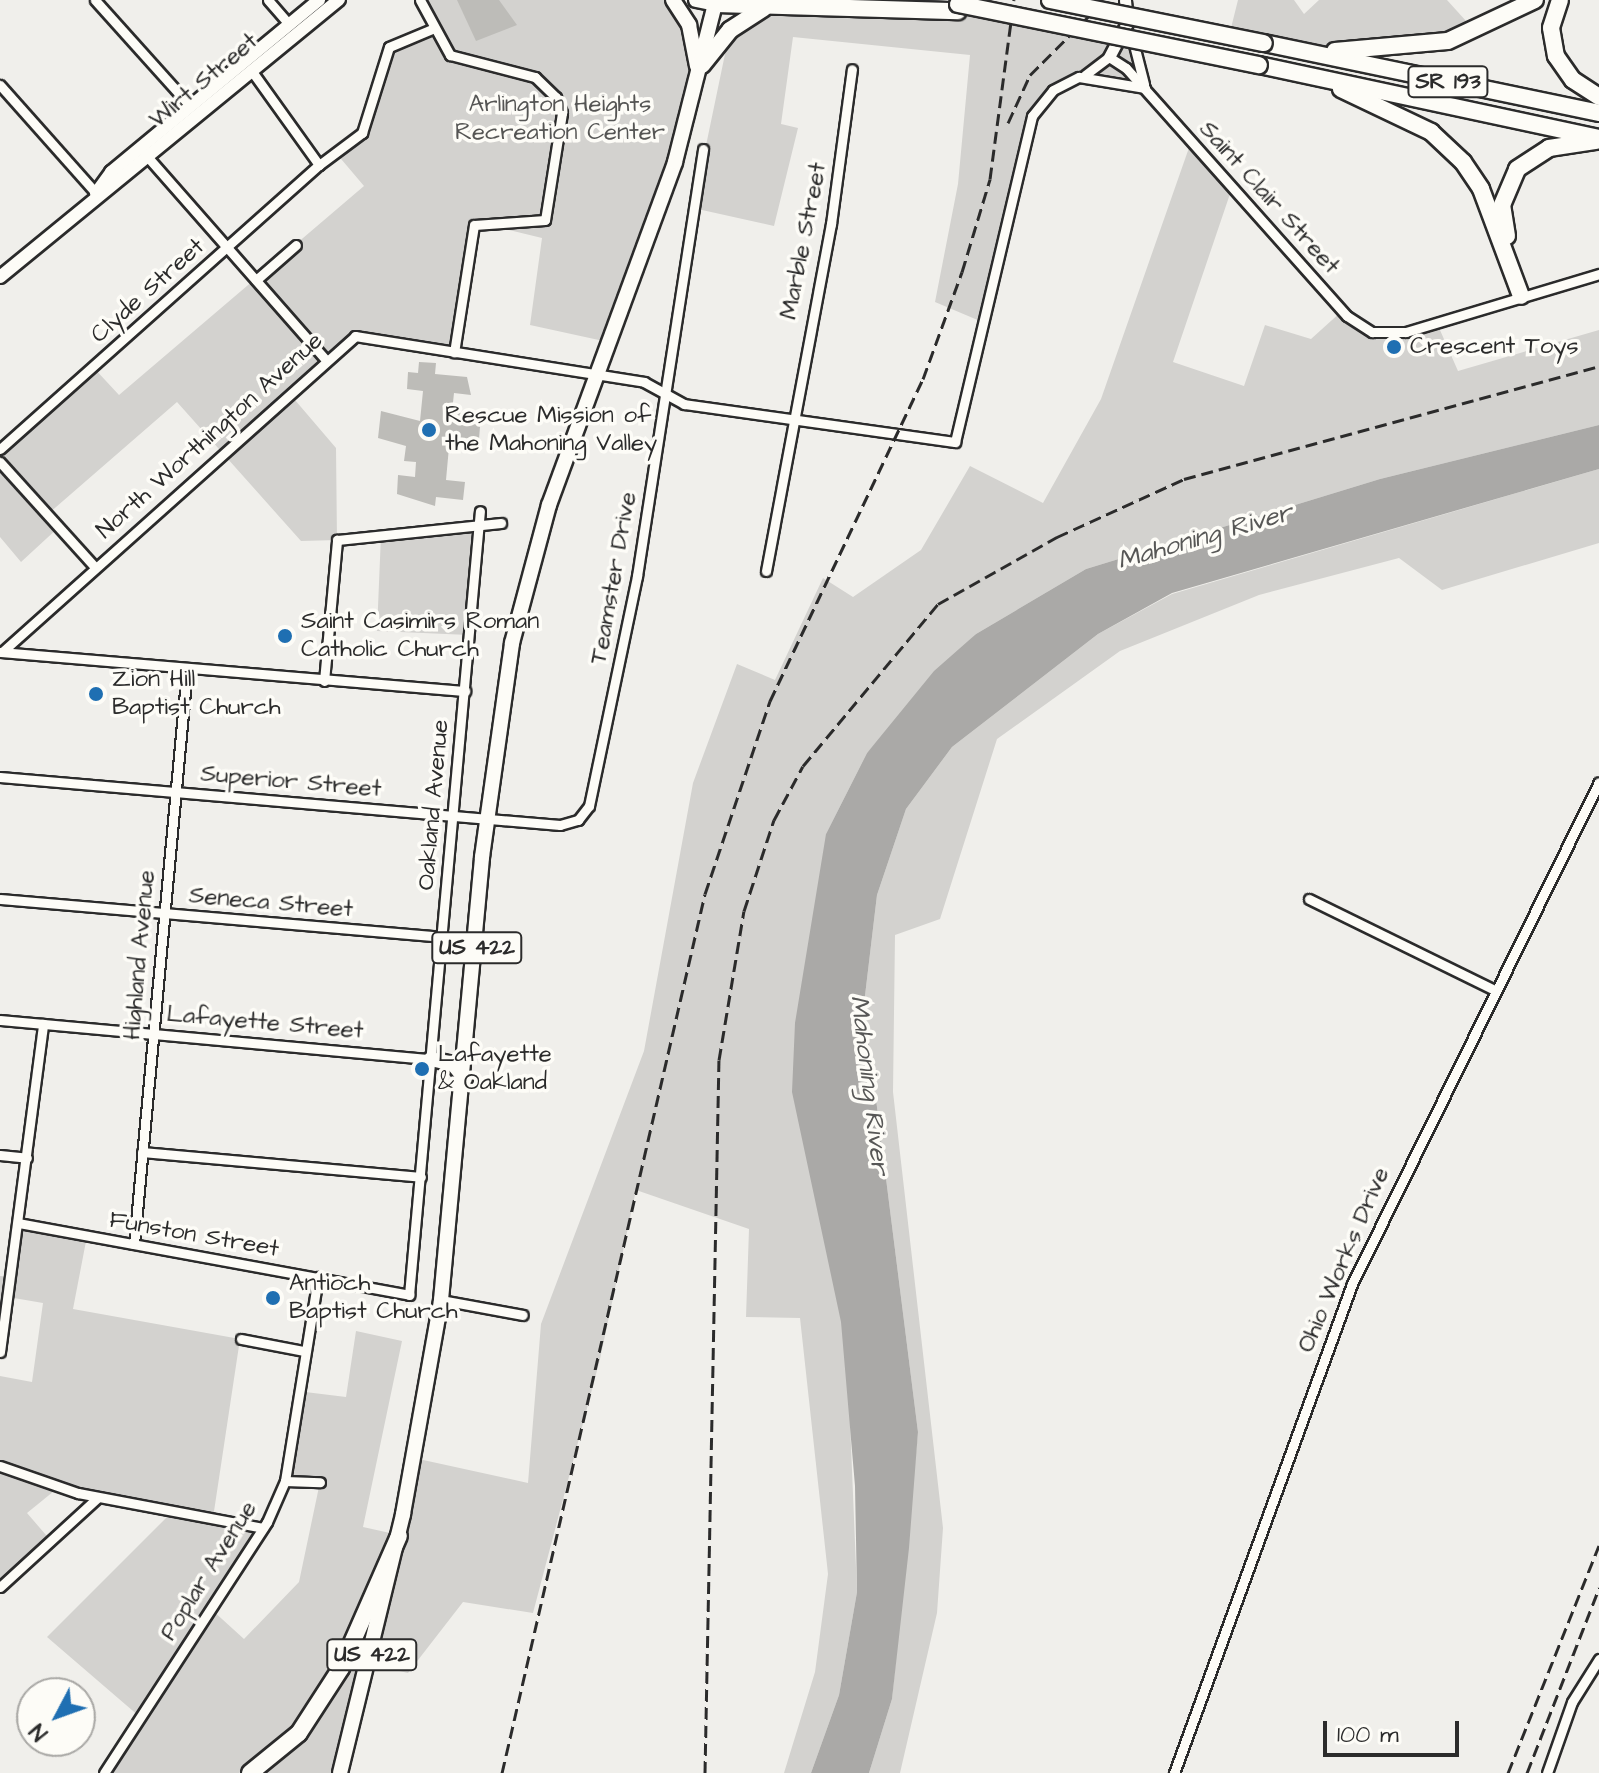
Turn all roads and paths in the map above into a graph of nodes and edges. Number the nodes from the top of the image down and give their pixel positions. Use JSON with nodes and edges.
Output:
{"nodes":[{"id":1,"x":95,"y":0,"type":"edge"},
{"id":2,"x":268,"y":0,"type":"edge"},
{"id":3,"x":319,"y":0,"type":"edge"},
{"id":4,"x":339,"y":0,"type":"edge"},
{"id":5,"x":420,"y":0,"type":"edge"},
{"id":6,"x":673,"y":0,"type":"edge"},
{"id":7,"x":696,"y":0,"type":"edge"},
{"id":8,"x":1050,"y":0,"type":"edge"},
{"id":9,"x":1125,"y":0,"type":"edge"},
{"id":10,"x":1535,"y":0,"type":"edge"},
{"id":11,"x":1560,"y":0,"type":"edge"},
{"id":12,"x":716,"y":2,"type":"edge"},
{"id":13,"x":953,"y":5,"type":"edge"},
{"id":14,"x":765,"y":7,"type":"junction"},
{"id":15,"x":1127,"y":23,"type":"junction"},
{"id":16,"x":289,"y":24,"type":"junction"},
{"id":17,"x":432,"y":29,"type":"junction"},
{"id":18,"x":1297,"y":50,"type":"junction"},
{"id":19,"x":1109,"y":57,"type":"junction"},
{"id":20,"x":852,"y":69,"type":"dead end"},
{"id":21,"x":251,"y":70,"type":"junction"},
{"id":22,"x":700,"y":72,"type":"junction"},
{"id":23,"x":1306,"y":74,"type":"junction"},
{"id":24,"x":1085,"y":75,"type":"junction"},
{"id":25,"x":0,"y":85,"type":"edge"},
{"id":26,"x":1145,"y":88,"type":"junction"},
{"id":27,"x":1599,"y":97,"type":"edge"},
{"id":28,"x":190,"y":106,"type":"junction"},
{"id":29,"x":1599,"y":113,"type":"edge"},
{"id":30,"x":1599,"y":139,"type":"edge"},
{"id":31,"x":703,"y":149,"type":"dead end"},
{"id":32,"x":144,"y":152,"type":"junction"},
{"id":33,"x":319,"y":163,"type":"junction"},
{"id":34,"x":96,"y":193,"type":"junction"},
{"id":35,"x":296,"y":245,"type":"dead end"},
{"id":36,"x":227,"y":247,"type":"junction"},
{"id":37,"x":1599,"y":274,"type":"edge"},
{"id":38,"x":0,"y":277,"type":"edge"},
{"id":39,"x":256,"y":280,"type":"junction"},
{"id":40,"x":1521,"y":296,"type":"junction"},
{"id":41,"x":454,"y":352,"type":"junction"},
{"id":42,"x":326,"y":360,"type":"junction"},
{"id":43,"x":595,"y":375,"type":"junction"},
{"id":44,"x":665,"y":394,"type":"junction"},
{"id":45,"x":791,"y":420,"type":"junction"},
{"id":46,"x":0,"y":449,"type":"edge"},
{"id":47,"x":0,"y":462,"type":"edge"},
{"id":48,"x":480,"y":511,"type":"dead end"},
{"id":49,"x":501,"y":523,"type":"dead end"},
{"id":50,"x":479,"y":525,"type":"junction"},
{"id":51,"x":94,"y":566,"type":"junction"},
{"id":52,"x":766,"y":571,"type":"dead end"},
{"id":53,"x":1,"y":652,"type":"edge"},
{"id":54,"x":187,"y":669,"type":"junction"},
{"id":55,"x":324,"y":681,"type":"junction"},
{"id":56,"x":465,"y":691,"type":"junction"},
{"id":57,"x":0,"y":777,"type":"edge"},
{"id":58,"x":1599,"y":782,"type":"edge"},
{"id":59,"x":175,"y":792,"type":"junction"},
{"id":60,"x":453,"y":816,"type":"junction"},
{"id":61,"x":487,"y":819,"type":"junction"},
{"id":62,"x":578,"y":820,"type":"joint"},
{"id":63,"x":0,"y":899,"type":"edge"},
{"id":64,"x":1309,"y":899,"type":"dead end"},
{"id":65,"x":164,"y":913,"type":"junction"},
{"id":66,"x":442,"y":937,"type":"junction"},
{"id":67,"x":1493,"y":989,"type":"junction"},
{"id":68,"x":0,"y":1020,"type":"edge"},
{"id":69,"x":43,"y":1024,"type":"junction"},
{"id":70,"x":153,"y":1033,"type":"junction"},
{"id":71,"x":431,"y":1059,"type":"junction"},
{"id":72,"x":465,"y":1079,"type":"junction"},
{"id":73,"x":142,"y":1152,"type":"junction"},
{"id":74,"x":0,"y":1155,"type":"edge"},
{"id":75,"x":27,"y":1158,"type":"junction"},
{"id":76,"x":421,"y":1177,"type":"junction"},
{"id":77,"x":18,"y":1223,"type":"junction"},
{"id":78,"x":134,"y":1244,"type":"junction"},
{"id":79,"x":5,"y":1277,"type":"edge"},
{"id":80,"x":318,"y":1277,"type":"junction"},
{"id":81,"x":409,"y":1295,"type":"joint"},
{"id":82,"x":441,"y":1300,"type":"junction"},
{"id":83,"x":523,"y":1315,"type":"dead end"},
{"id":84,"x":241,"y":1339,"type":"dead end"},
{"id":85,"x":304,"y":1351,"type":"junction"},
{"id":86,"x":0,"y":1352,"type":"edge"},
{"id":87,"x":0,"y":1466,"type":"edge"},
{"id":88,"x":285,"y":1481,"type":"junction"},
{"id":89,"x":320,"y":1482,"type":"dead end"},
{"id":90,"x":97,"y":1498,"type":"junction"},
{"id":91,"x":263,"y":1528,"type":"junction"},
{"id":92,"x":399,"y":1536,"type":"junction"},
{"id":93,"x":0,"y":1587,"type":"edge"},
{"id":94,"x":1598,"y":1665,"type":"edge"},
{"id":95,"x":104,"y":1773,"type":"edge"},
{"id":96,"x":250,"y":1773,"type":"edge"},
{"id":97,"x":340,"y":1773,"type":"edge"},
{"id":98,"x":1174,"y":1773,"type":"edge"},
{"id":99,"x":1547,"y":1773,"type":"edge"}],
"edges":[{"from":1,"to":28,"type":"street"},
{"from":2,"to":16,"type":"street"},
{"from":3,"to":16,"type":"main road","name":"Wirt Street"},
{"from":4,"to":21,"type":"main road","name":"Wirt Street"},
{"from":5,"to":17,"type":"street"},
{"from":6,"to":22,"type":"main road","number":"US 422"},
{"from":7,"to":12,"type":"main road"},
{"from":8,"to":18,"type":"highway","number":"SR 193","bridge":true},
{"from":9,"to":15,"type":"street"},
{"from":10,"to":18,"type":"highway"},
{"from":11,"to":27,"type":"highway"},
{"from":12,"to":14,"type":"highway"},
{"from":12,"to":22,"type":"main road","number":"US 422"},
{"from":13,"to":14,"type":"highway"},
{"from":13,"to":23,"type":"highway","number":"SR 193","bridge":true},
{"from":14,"to":22,"type":"highway"},
{"from":15,"to":19,"type":"street"},
{"from":15,"to":26,"type":"street","name":"Saint Clair Street"},
{"from":16,"to":28,"type":"main road","name":"Wirt Street"},
{"from":17,"to":33,"type":"street","name":"Clyde Street"},
{"from":17,"to":41,"type":"street"},
{"from":18,"to":29,"type":"highway","number":"SR 193"},
{"from":19,"to":24,"type":"street"},
{"from":19,"to":26,"type":"street","name":"Saint Clair Street"},
{"from":20,"to":45,"type":"street","name":"Marble Street"},
{"from":21,"to":32,"type":"main road","name":"Wirt Street"},
{"from":21,"to":33,"type":"street"},
{"from":22,"to":43,"type":"main road","number":"US 422"},
{"from":23,"to":30,"type":"highway","number":"SR 193"},
{"from":23,"to":40,"type":"highway"},
{"from":24,"to":26,"type":"street"},
{"from":24,"to":45,"type":"street","name":"North Worthington Avenue"},
{"from":25,"to":34,"type":"street"},
{"from":26,"to":40,"type":"street","name":"Saint Clair Street"},
{"from":28,"to":32,"type":"main road","name":"Wirt Street"},
{"from":30,"to":40,"type":"highway"},
{"from":31,"to":44,"type":"street","name":"Teamster Drive"},
{"from":32,"to":34,"type":"main road","name":"Wirt Street"},
{"from":32,"to":36,"type":"street"},
{"from":33,"to":36,"type":"street","name":"Clyde Street"},
{"from":34,"to":38,"type":"main road","name":"Wirt Street"},
{"from":35,"to":39,"type":"street"},
{"from":36,"to":39,"type":"street"},
{"from":36,"to":46,"type":"street","name":"Clyde Street"},
{"from":37,"to":40,"type":"street"},
{"from":39,"to":42,"type":"street"},
{"from":41,"to":42,"type":"street","name":"North Worthington Avenue"},
{"from":41,"to":43,"type":"street","name":"North Worthington Avenue"},
{"from":42,"to":51,"type":"street","name":"North Worthington Avenue"},
{"from":43,"to":44,"type":"street","name":"North Worthington Avenue"},
{"from":43,"to":61,"type":"main road","number":"US 422"},
{"from":44,"to":45,"type":"street","name":"North Worthington Avenue"},
{"from":44,"to":62,"type":"street","name":"Teamster Drive"},
{"from":45,"to":52,"type":"street","name":"Marble Street"},
{"from":47,"to":51,"type":"street"},
{"from":48,"to":50,"type":"street","name":"Oakland Avenue"},
{"from":49,"to":50,"type":"street"},
{"from":50,"to":55,"type":"street"},
{"from":50,"to":56,"type":"street","name":"Oakland Avenue"},
{"from":51,"to":53,"type":"street","name":"North Worthington Avenue"},
{"from":53,"to":54,"type":"street"},
{"from":54,"to":55,"type":"street"},
{"from":54,"to":59,"type":"street","name":"Highland Avenue"},
{"from":55,"to":56,"type":"street"},
{"from":56,"to":60,"type":"street","name":"Oakland Avenue"},
{"from":57,"to":59,"type":"street","name":"Superior Street"},
{"from":58,"to":67,"type":"street","name":"Ohio Works Drive"},
{"from":59,"to":60,"type":"street","name":"Superior Street"},
{"from":59,"to":65,"type":"street","name":"Highland Avenue"},
{"from":60,"to":61,"type":"street","name":"Superior Street"},
{"from":60,"to":66,"type":"street","name":"Oakland Avenue"},
{"from":61,"to":62,"type":"street","name":"Superior Street"},
{"from":61,"to":72,"type":"main road","number":"US 422"},
{"from":63,"to":65,"type":"street","name":"Seneca Street"},
{"from":64,"to":67,"type":"street"},
{"from":65,"to":66,"type":"street","name":"Seneca Street"},
{"from":65,"to":70,"type":"street","name":"Highland Avenue"},
{"from":66,"to":71,"type":"street","name":"Oakland Avenue"},
{"from":67,"to":98,"type":"street","name":"Ohio Works Drive"},
{"from":68,"to":69,"type":"street","name":"Lafayette Street"},
{"from":69,"to":70,"type":"street","name":"Lafayette Street"},
{"from":69,"to":75,"type":"street"},
{"from":70,"to":71,"type":"street","name":"Lafayette Street"},
{"from":70,"to":73,"type":"street","name":"Highland Avenue"},
{"from":71,"to":72,"type":"main road"},
{"from":71,"to":76,"type":"street","name":"Oakland Avenue"},
{"from":72,"to":82,"type":"main road","number":"US 422"},
{"from":73,"to":76,"type":"street"},
{"from":73,"to":78,"type":"street","name":"Highland Avenue"},
{"from":74,"to":75,"type":"street"},
{"from":75,"to":77,"type":"street"},
{"from":76,"to":81,"type":"street","name":"Oakland Avenue"},
{"from":77,"to":78,"type":"street","name":"Funston Street"},
{"from":77,"to":79,"type":"street"},
{"from":78,"to":80,"type":"street","name":"Funston Street"},
{"from":79,"to":86,"type":"street"},
{"from":80,"to":81,"type":"street","name":"Funston Street"},
{"from":80,"to":85,"type":"street","name":"Poplar Avenue"},
{"from":82,"to":83,"type":"street"},
{"from":82,"to":92,"type":"main road","number":"US 422"},
{"from":84,"to":85,"type":"street"},
{"from":85,"to":88,"type":"street","name":"Poplar Avenue"},
{"from":87,"to":90,"type":"street"},
{"from":88,"to":89,"type":"street"},
{"from":88,"to":91,"type":"street","name":"Poplar Avenue"},
{"from":90,"to":91,"type":"street"},
{"from":90,"to":93,"type":"street"},
{"from":91,"to":95,"type":"street","name":"Poplar Avenue"},
{"from":92,"to":96,"type":"highway"},
{"from":92,"to":97,"type":"main road","number":"US 422"},
{"from":94,"to":99,"type":"street"}]}
